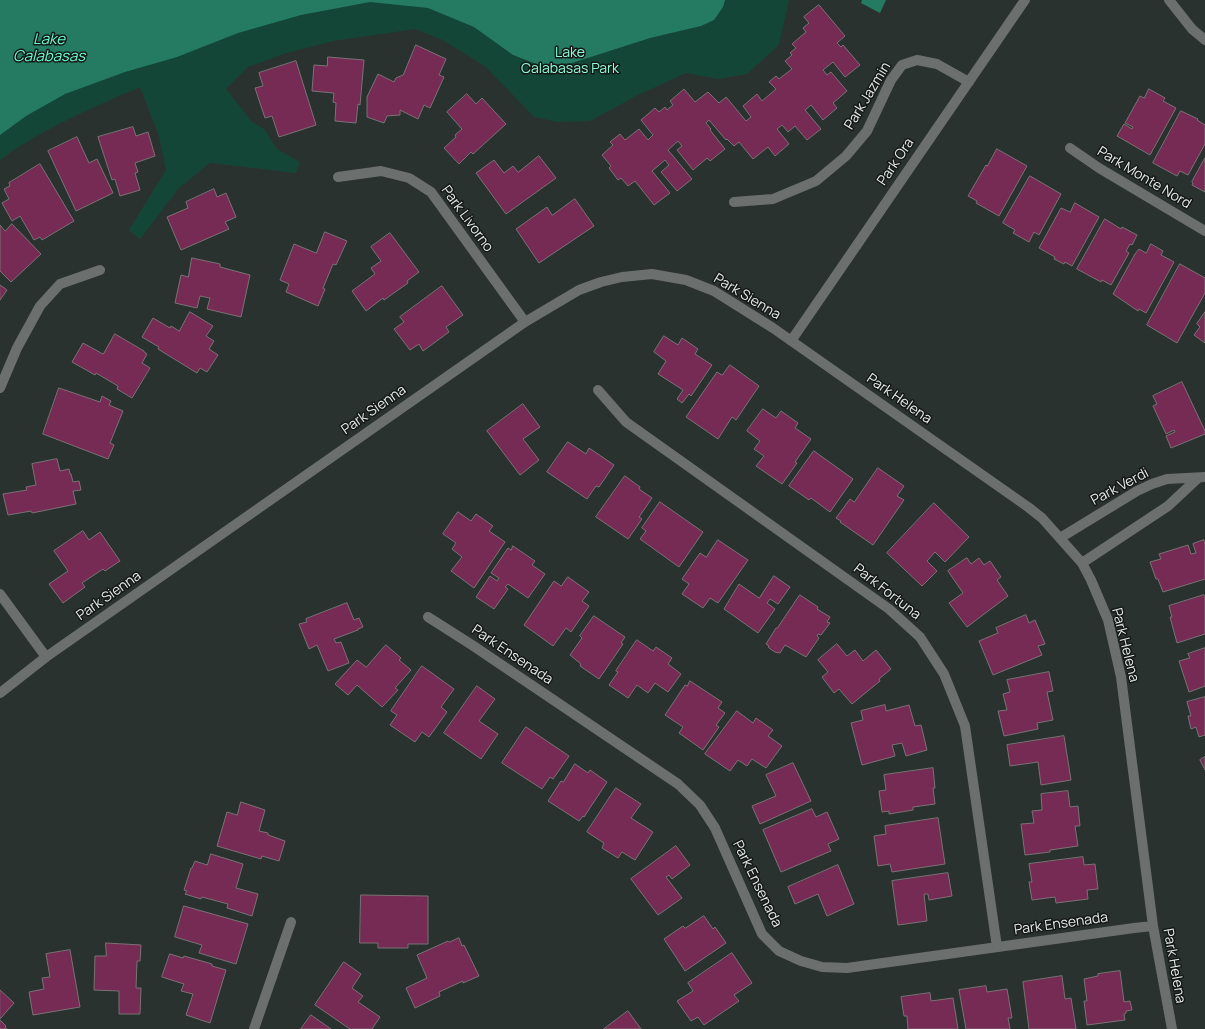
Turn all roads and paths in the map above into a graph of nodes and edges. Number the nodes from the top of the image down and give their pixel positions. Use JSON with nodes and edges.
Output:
{"nodes":[{"id":1,"x":1024,"y":0,"type":"edge"},
{"id":2,"x":1169,"y":0,"type":"edge"},
{"id":3,"x":1205,"y":40,"type":"edge"},
{"id":4,"x":969,"y":82,"type":"junction"},
{"id":5,"x":1070,"y":148,"type":"dead end"},
{"id":6,"x":338,"y":177,"type":"dead end"},
{"id":7,"x":734,"y":202,"type":"dead end"},
{"id":8,"x":1205,"y":231,"type":"edge"},
{"id":9,"x":100,"y":270,"type":"dead end"},
{"id":10,"x":525,"y":322,"type":"junction"},
{"id":11,"x":791,"y":341,"type":"junction"},
{"id":12,"x":0,"y":388,"type":"edge"},
{"id":13,"x":598,"y":390,"type":"dead end"},
{"id":14,"x":1201,"y":477,"type":"edge"},
{"id":15,"x":1060,"y":538,"type":"junction"},
{"id":16,"x":1082,"y":563,"type":"junction"},
{"id":17,"x":0,"y":594,"type":"edge"},
{"id":18,"x":428,"y":617,"type":"dead end"},
{"id":19,"x":46,"y":657,"type":"junction"},
{"id":20,"x":0,"y":693,"type":"edge"},
{"id":21,"x":291,"y":922,"type":"dead end"},
{"id":22,"x":1153,"y":926,"type":"junction"},
{"id":23,"x":997,"y":947,"type":"junction"},
{"id":24,"x":254,"y":1029,"type":"edge"},
{"id":25,"x":1172,"y":1029,"type":"edge"}],
"edges":[{"from":1,"to":4,"type":"street","name":"Park Ora"},
{"from":2,"to":3,"type":"street"},
{"from":4,"to":7,"type":"street","name":"Park Jazmin"},
{"from":4,"to":11,"type":"street","name":"Park Ora"},
{"from":5,"to":8,"type":"street","name":"Park Monte Nord"},
{"from":6,"to":10,"type":"street","name":"Park Livorno"},
{"from":9,"to":12,"type":"street"},
{"from":10,"to":11,"type":"street","name":"Park Sienna"},
{"from":10,"to":19,"type":"street","name":"Park Sienna"},
{"from":11,"to":15,"type":"street","name":"Park Helena"},
{"from":13,"to":23,"type":"street","name":"Park Fortuna"},
{"from":14,"to":15,"type":"street","name":"Park Verdi"},
{"from":14,"to":16,"type":"street","name":"Park Verdi"},
{"from":15,"to":16,"type":"street","name":"Park Helena"},
{"from":16,"to":22,"type":"street","name":"Park Helena"},
{"from":17,"to":19,"type":"street"},
{"from":18,"to":23,"type":"street","name":"Park Ensenada"},
{"from":19,"to":20,"type":"street","name":"Park Sienna"},
{"from":21,"to":24,"type":"street"},
{"from":22,"to":23,"type":"street","name":"Park Ensenada"},
{"from":22,"to":25,"type":"street","name":"Park Helena"}]}
